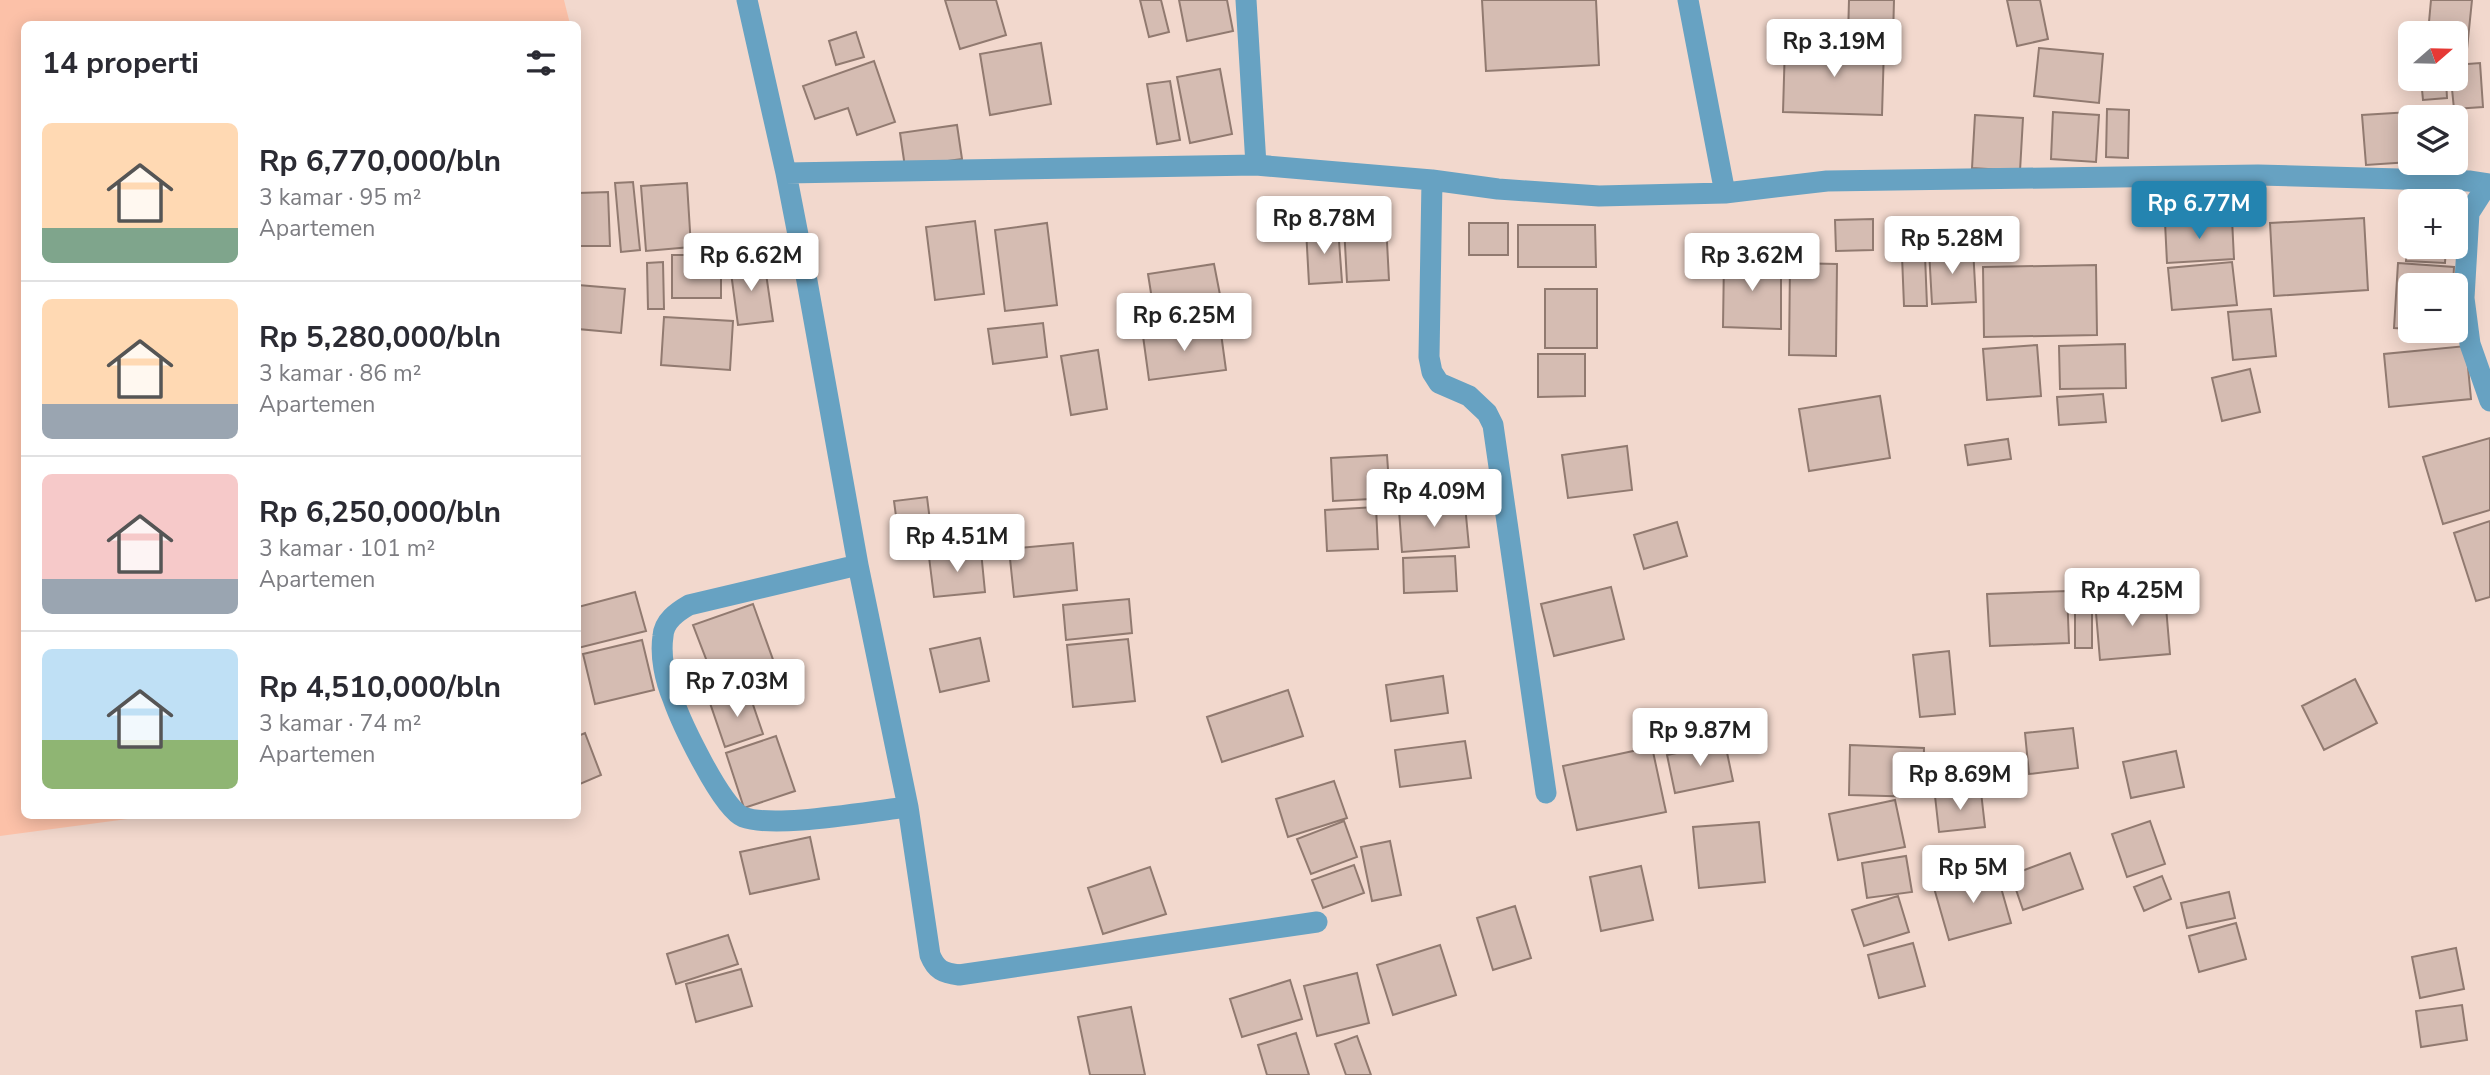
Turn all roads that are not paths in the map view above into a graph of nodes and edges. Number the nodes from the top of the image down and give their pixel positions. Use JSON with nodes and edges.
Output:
{"nodes":[{"id":1,"x":747,"y":0,"type":"edge"},
{"id":2,"x":1246,"y":0,"type":"edge"},
{"id":3,"x":1688,"y":0,"type":"edge"},
{"id":4,"x":1256,"y":165,"type":"junction"},
{"id":5,"x":786,"y":173,"type":"junction"},
{"id":6,"x":1433,"y":180,"type":"junction"},
{"id":7,"x":2488,"y":184,"type":"edge"},
{"id":8,"x":1725,"y":193,"type":"junction"},
{"id":9,"x":2490,"y":401,"type":"edge"},
{"id":10,"x":858,"y":565,"type":"junction"},
{"id":11,"x":1546,"y":793,"type":"dead end"},
{"id":12,"x":908,"y":807,"type":"junction"},
{"id":13,"x":1317,"y":922,"type":"dead end"}],
"edges":[{"from":1,"to":5,"type":"street"},
{"from":2,"to":4,"type":"street"},
{"from":3,"to":8,"type":"street"},
{"from":4,"to":5,"type":"street"},
{"from":4,"to":6,"type":"street"},
{"from":5,"to":10,"type":"street"},
{"from":6,"to":8,"type":"street"},
{"from":6,"to":11,"type":"street"},
{"from":7,"to":8,"type":"street"},
{"from":7,"to":9,"type":"street"},
{"from":10,"to":12,"type":"street"},
{"from":10,"to":12,"type":"street"},
{"from":12,"to":13,"type":"street"}]}
